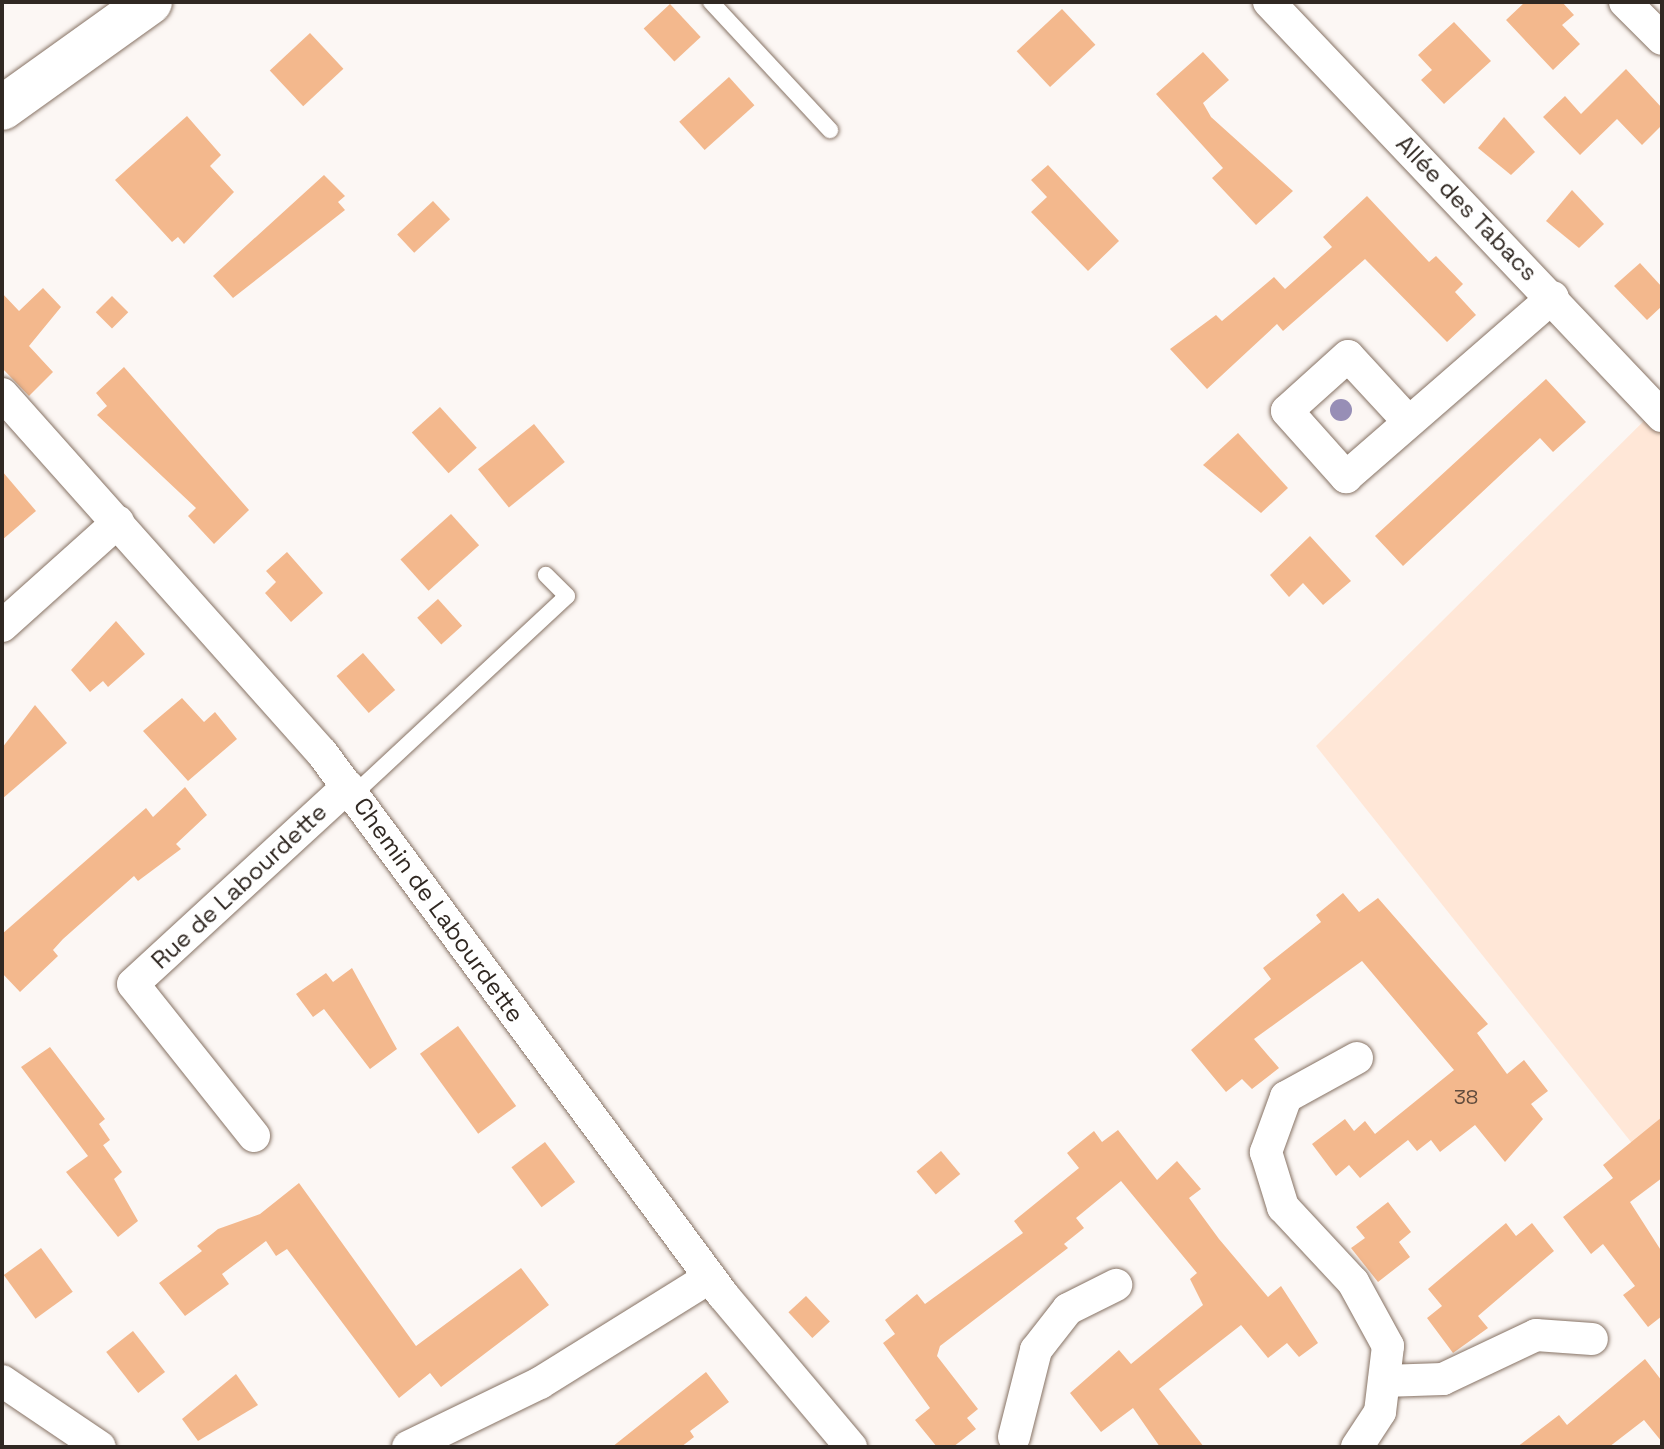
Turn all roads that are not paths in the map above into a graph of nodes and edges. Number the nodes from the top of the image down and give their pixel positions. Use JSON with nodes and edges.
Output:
{"nodes":[{"id":1,"x":150,"y":2,"type":"edge"},
{"id":2,"x":711,"y":2,"type":"edge"},
{"id":3,"x":1269,"y":2,"type":"edge"},
{"id":4,"x":1625,"y":2,"type":"edge"},
{"id":5,"x":1662,"y":39,"type":"edge"},
{"id":6,"x":2,"y":108,"type":"edge"},
{"id":7,"x":830,"y":130,"type":"dead end"},
{"id":8,"x":1553,"y":297,"type":"junction"},
{"id":9,"x":2,"y":394,"type":"edge"},
{"id":10,"x":1662,"y":416,"type":"edge"},
{"id":11,"x":1408,"y":421,"type":"dead end"},
{"id":12,"x":118,"y":522,"type":"junction"},
{"id":13,"x":546,"y":575,"type":"dead end"},
{"id":14,"x":2,"y":626,"type":"edge"},
{"id":15,"x":350,"y":790,"type":"junction"},
{"id":16,"x":1357,"y":1058,"type":"dead end"},
{"id":17,"x":254,"y":1136,"type":"dead end"},
{"id":18,"x":710,"y":1277,"type":"junction"},
{"id":19,"x":1116,"y":1285,"type":"dead end"},
{"id":20,"x":1592,"y":1339,"type":"dead end"},
{"id":21,"x":2,"y":1381,"type":"edge"},
{"id":22,"x":1384,"y":1381,"type":"junction"},
{"id":23,"x":1015,"y":1444,"type":"edge"},
{"id":24,"x":846,"y":1446,"type":"edge"},
{"id":25,"x":100,"y":1447,"type":"edge"},
{"id":26,"x":408,"y":1447,"type":"edge"},
{"id":27,"x":1357,"y":1447,"type":"edge"}],
"edges":[{"from":1,"to":6,"type":"main road"},
{"from":2,"to":7,"type":"lane"},
{"from":3,"to":8,"type":"street","name":"Allée des Tabacs"},
{"from":4,"to":5,"type":"street"},
{"from":8,"to":10,"type":"street","name":"Allée des Tabacs"},
{"from":8,"to":11,"type":"street"},
{"from":9,"to":12,"type":"street","name":"Chemin de Labourdette"},
{"from":12,"to":14,"type":"street"},
{"from":12,"to":15,"type":"street","name":"Chemin de Labourdette"},
{"from":13,"to":15,"type":"lane"},
{"from":15,"to":17,"type":"street","name":"Rue de Labourdette"},
{"from":15,"to":18,"type":"street","name":"Chemin de Labourdette"},
{"from":16,"to":22,"type":"street"},
{"from":18,"to":24,"type":"street","name":"Chemin de Labourdette"},
{"from":18,"to":26,"type":"street"},
{"from":19,"to":23,"type":"street"},
{"from":20,"to":22,"type":"street"},
{"from":21,"to":25,"type":"street"},
{"from":22,"to":27,"type":"street"}]}
